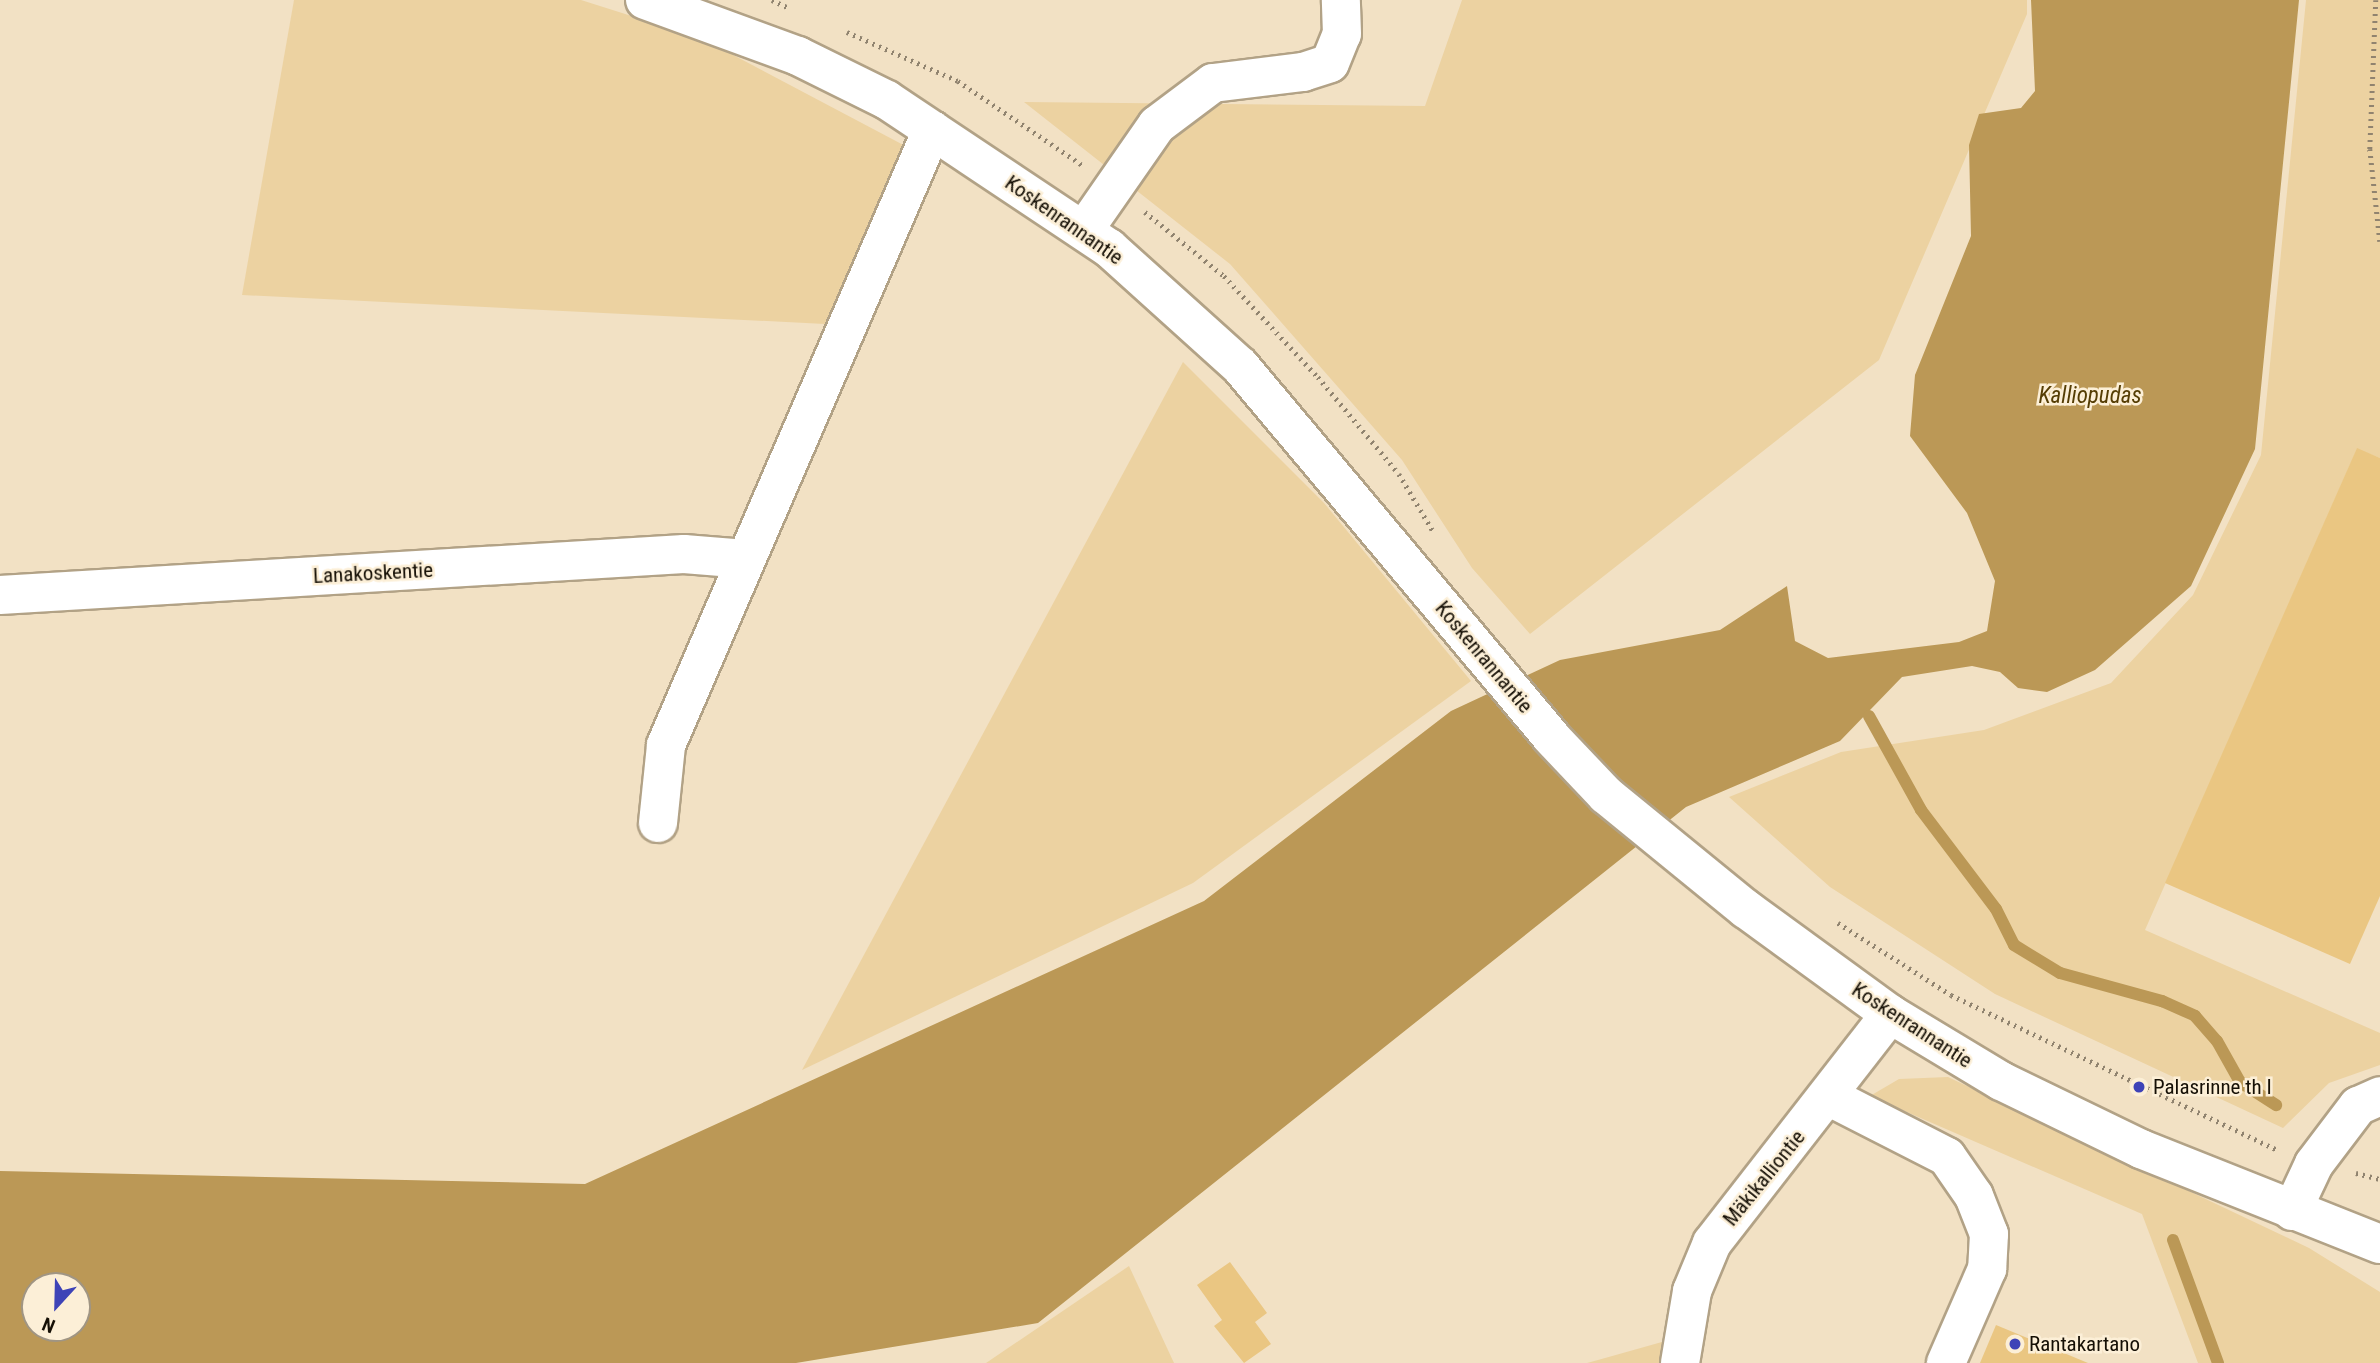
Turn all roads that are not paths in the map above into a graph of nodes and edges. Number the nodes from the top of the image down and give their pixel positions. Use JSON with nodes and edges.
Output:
{"nodes":[{"id":1,"x":645,"y":0,"type":"edge"},
{"id":2,"x":1341,"y":0,"type":"edge"},
{"id":3,"x":932,"y":130,"type":"junction"},
{"id":4,"x":1084,"y":230,"type":"junction"},
{"id":5,"x":746,"y":559,"type":"junction"},
{"id":6,"x":0,"y":595,"type":"edge"},
{"id":7,"x":658,"y":823,"type":"dead end"},
{"id":8,"x":1889,"y":1014,"type":"junction"},
{"id":9,"x":2380,"y":1096,"type":"edge"},
{"id":10,"x":1830,"y":1097,"type":"junction"},
{"id":11,"x":2292,"y":1211,"type":"junction"},
{"id":12,"x":2380,"y":1244,"type":"edge"},
{"id":13,"x":1680,"y":1363,"type":"edge"},
{"id":14,"x":1946,"y":1363,"type":"edge"}],
"edges":[{"from":1,"to":3,"type":"street","name":"Koskenrannantie"},
{"from":2,"to":4,"type":"street"},
{"from":3,"to":4,"type":"street","name":"Koskenrannantie"},
{"from":3,"to":5,"type":"street"},
{"from":4,"to":8,"type":"street","name":"Koskenrannantie"},
{"from":5,"to":6,"type":"street","name":"Lanakoskentie"},
{"from":5,"to":7,"type":"street"},
{"from":8,"to":10,"type":"street","name":"Mäkikalliontie"},
{"from":8,"to":11,"type":"street","name":"Koskenrannantie"},
{"from":9,"to":11,"type":"street"},
{"from":10,"to":13,"type":"street","name":"Mäkikalliontie"},
{"from":10,"to":14,"type":"street"},
{"from":11,"to":12,"type":"street","name":"Koskenrannantie"}]}
